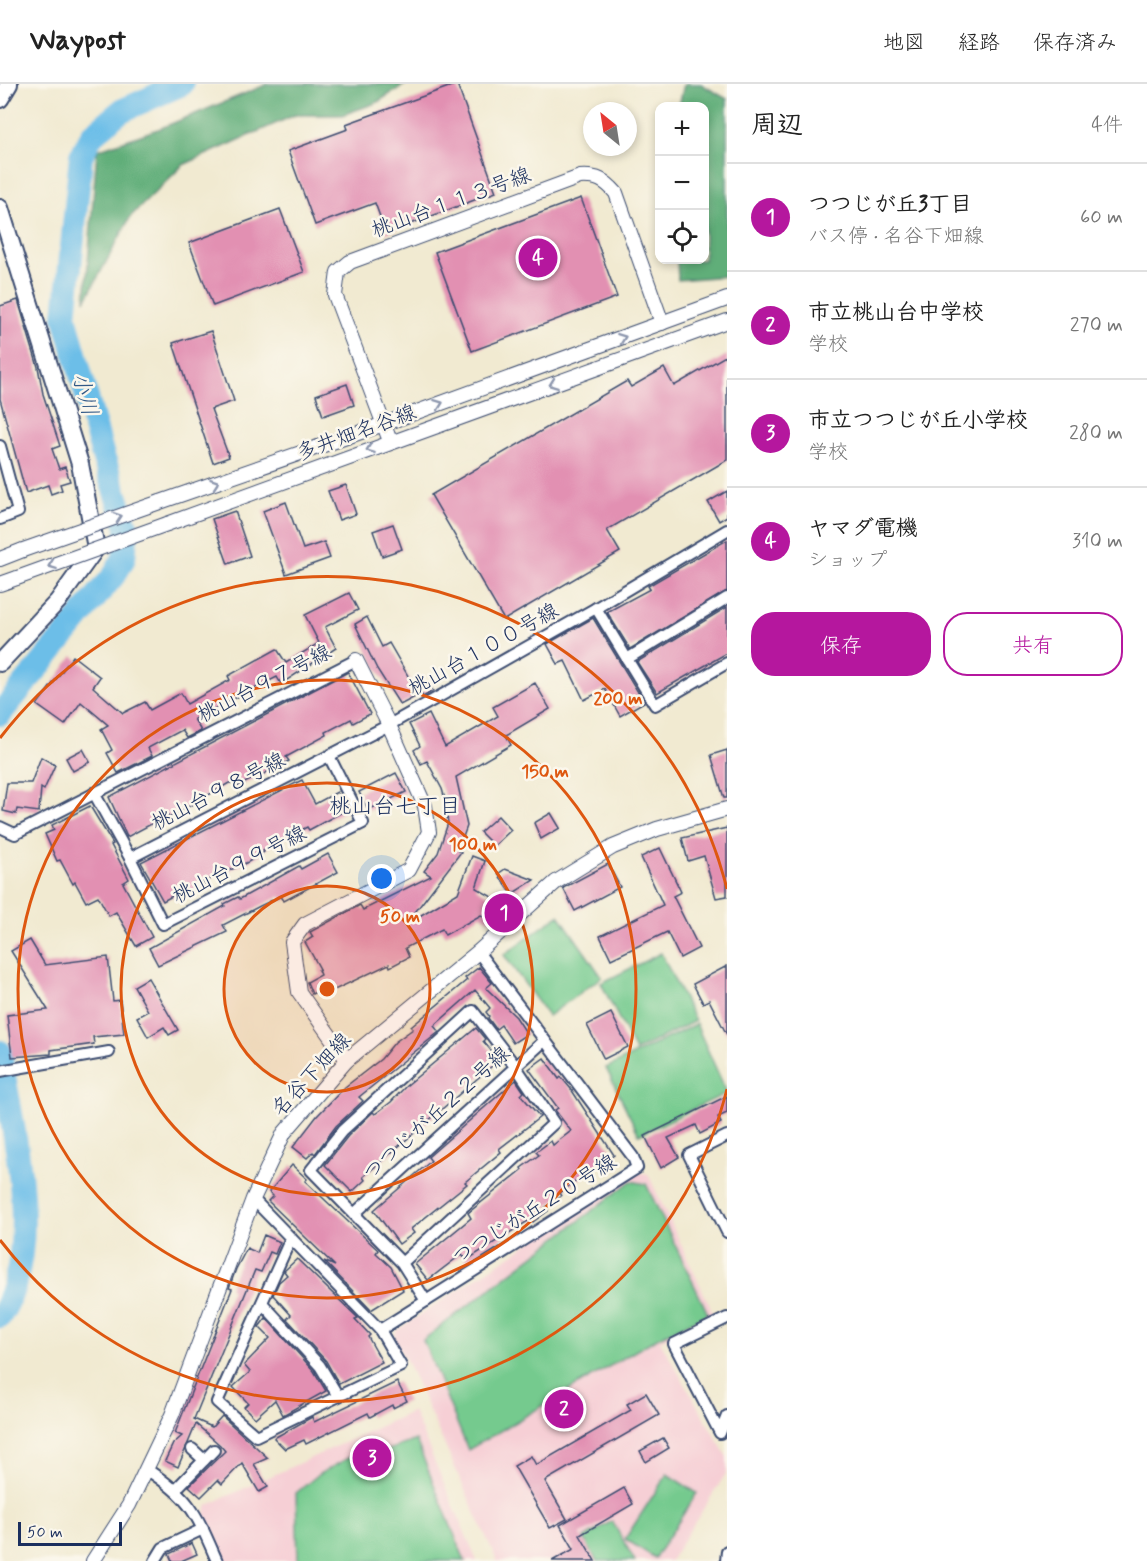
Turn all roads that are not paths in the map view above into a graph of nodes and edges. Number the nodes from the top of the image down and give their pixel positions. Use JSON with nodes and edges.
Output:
{"nodes":[{"id":1,"x":9,"y":84,"type":"edge"},
{"id":2,"x":0,"y":99,"type":"edge"},
{"id":3,"x":0,"y":208,"type":"edge"},
{"id":4,"x":727,"y":299,"type":"edge"},
{"id":5,"x":727,"y":321,"type":"edge"},
{"id":6,"x":662,"y":323,"type":"junction"},
{"id":7,"x":384,"y":424,"type":"junction"},
{"id":8,"x":390,"y":441,"type":"junction"},
{"id":9,"x":0,"y":446,"type":"edge"},
{"id":10,"x":0,"y":519,"type":"edge"},
{"id":11,"x":727,"y":530,"type":"edge"},
{"id":12,"x":0,"y":559,"type":"edge"},
{"id":13,"x":0,"y":584,"type":"edge"},
{"id":14,"x":727,"y":598,"type":"edge"},
{"id":15,"x":596,"y":608,"type":"junction"},
{"id":16,"x":627,"y":659,"type":"junction"},
{"id":17,"x":356,"y":660,"type":"joint"},
{"id":18,"x":0,"y":663,"type":"edge"},
{"id":19,"x":727,"y":663,"type":"edge"},
{"id":20,"x":389,"y":724,"type":"junction"},
{"id":21,"x":329,"y":756,"type":"junction"},
{"id":22,"x":94,"y":793,"type":"junction"},
{"id":23,"x":727,"y":809,"type":"edge"},
{"id":24,"x":0,"y":827,"type":"edge"},
{"id":25,"x":130,"y":858,"type":"junction"},
{"id":26,"x":478,"y":952,"type":"junction"},
{"id":27,"x":544,"y":1041,"type":"junction"},
{"id":28,"x":109,"y":1052,"type":"dead end"},
{"id":29,"x":347,"y":1060,"type":"junction"},
{"id":30,"x":516,"y":1067,"type":"junction"},
{"id":31,"x":0,"y":1071,"type":"edge"},
{"id":32,"x":727,"y":1137,"type":"edge"},
{"id":33,"x":253,"y":1199,"type":"junction"},
{"id":34,"x":354,"y":1214,"type":"junction"},
{"id":35,"x":727,"y":1232,"type":"edge"},
{"id":36,"x":291,"y":1238,"type":"junction"},
{"id":37,"x":402,"y":1263,"type":"junction"},
{"id":38,"x":426,"y":1301,"type":"junction"},
{"id":39,"x":263,"y":1304,"type":"junction"},
{"id":40,"x":727,"y":1318,"type":"edge"},
{"id":41,"x":380,"y":1330,"type":"junction"},
{"id":42,"x":338,"y":1396,"type":"junction"},
{"id":43,"x":727,"y":1416,"type":"edge"},
{"id":44,"x":192,"y":1449,"type":"dead end"},
{"id":45,"x":214,"y":1450,"type":"dead end"},
{"id":46,"x":204,"y":1460,"type":"junction"},
{"id":47,"x":146,"y":1469,"type":"junction"},
{"id":48,"x":175,"y":1490,"type":"junction"},
{"id":49,"x":203,"y":1529,"type":"junction"},
{"id":50,"x":727,"y":1551,"type":"edge"},
{"id":51,"x":93,"y":1561,"type":"edge"},
{"id":52,"x":155,"y":1561,"type":"edge"},
{"id":53,"x":217,"y":1561,"type":"edge"},
{"id":54,"x":726,"y":1561,"type":"edge"}],
"edges":[{"from":1,"to":2,"type":"main road"},
{"from":3,"to":18,"type":"main road"},
{"from":4,"to":6,"type":"street","name":"多井畑名谷線"},
{"from":5,"to":8,"type":"street","name":"多井畑名谷線","one_way":true},
{"from":7,"to":6,"type":"street","name":"多井畑名谷線","one_way":true},
{"from":6,"to":7,"type":"street","name":"桃山台１１３号線"},
{"from":7,"to":8,"type":"street","name":"桃山台１１３号線"},
{"from":12,"to":7,"type":"street","name":"多井畑名谷線","one_way":true,"bridge":true},
{"from":8,"to":13,"type":"street","name":"多井畑名谷線","one_way":true,"bridge":true},
{"from":9,"to":10,"type":"street"},
{"from":11,"to":15,"type":"street","name":"桃山台１００号線"},
{"from":14,"to":16,"type":"street"},
{"from":15,"to":16,"type":"street"},
{"from":15,"to":20,"type":"street","name":"桃山台１００号線"},
{"from":16,"to":19,"type":"street"},
{"from":17,"to":20,"type":"street","name":"桃山台９７号線"},
{"from":17,"to":22,"type":"street","name":"桃山台９７号線"},
{"from":20,"to":21,"type":"street","name":"桃山台９８号線"},
{"from":20,"to":29,"type":"street","name":"桃山台９７号線"},
{"from":21,"to":25,"type":"street","name":"桃山台９８号線"},
{"from":21,"to":25,"type":"street","name":"桃山台９９号線"},
{"from":22,"to":24,"type":"street","name":"桃山台９７号線"},
{"from":22,"to":25,"type":"street"},
{"from":23,"to":26,"type":"street","name":"名谷下畑線"},
{"from":26,"to":27,"type":"street","name":"つつじが丘２０号線"},
{"from":26,"to":29,"type":"street","name":"名谷下畑線"},
{"from":27,"to":30,"type":"street","name":"つつじが丘２２号線"},
{"from":27,"to":38,"type":"street","name":"つつじが丘２０号線"},
{"from":28,"to":31,"type":"street"},
{"from":29,"to":33,"type":"street","name":"名谷下畑線"},
{"from":30,"to":34,"type":"street","name":"つつじが丘２２号線"},
{"from":30,"to":34,"type":"street"},
{"from":30,"to":37,"type":"street"},
{"from":32,"to":35,"type":"street"},
{"from":33,"to":36,"type":"street"},
{"from":33,"to":47,"type":"street","name":"名谷下畑線"},
{"from":34,"to":37,"type":"street"},
{"from":36,"to":39,"type":"street"},
{"from":36,"to":41,"type":"street"},
{"from":37,"to":38,"type":"street"},
{"from":38,"to":41,"type":"street","name":"つつじが丘２０号線"},
{"from":39,"to":42,"type":"street"},
{"from":39,"to":42,"type":"street"},
{"from":40,"to":43,"type":"street"},
{"from":41,"to":42,"type":"street"},
{"from":44,"to":46,"type":"street"},
{"from":45,"to":46,"type":"street"},
{"from":46,"to":48,"type":"street"},
{"from":47,"to":48,"type":"street"},
{"from":47,"to":51,"type":"street","name":"名谷下畑線"},
{"from":48,"to":49,"type":"street"},
{"from":49,"to":52,"type":"street"},
{"from":49,"to":53,"type":"street"},
{"from":50,"to":54,"type":"street"}]}
